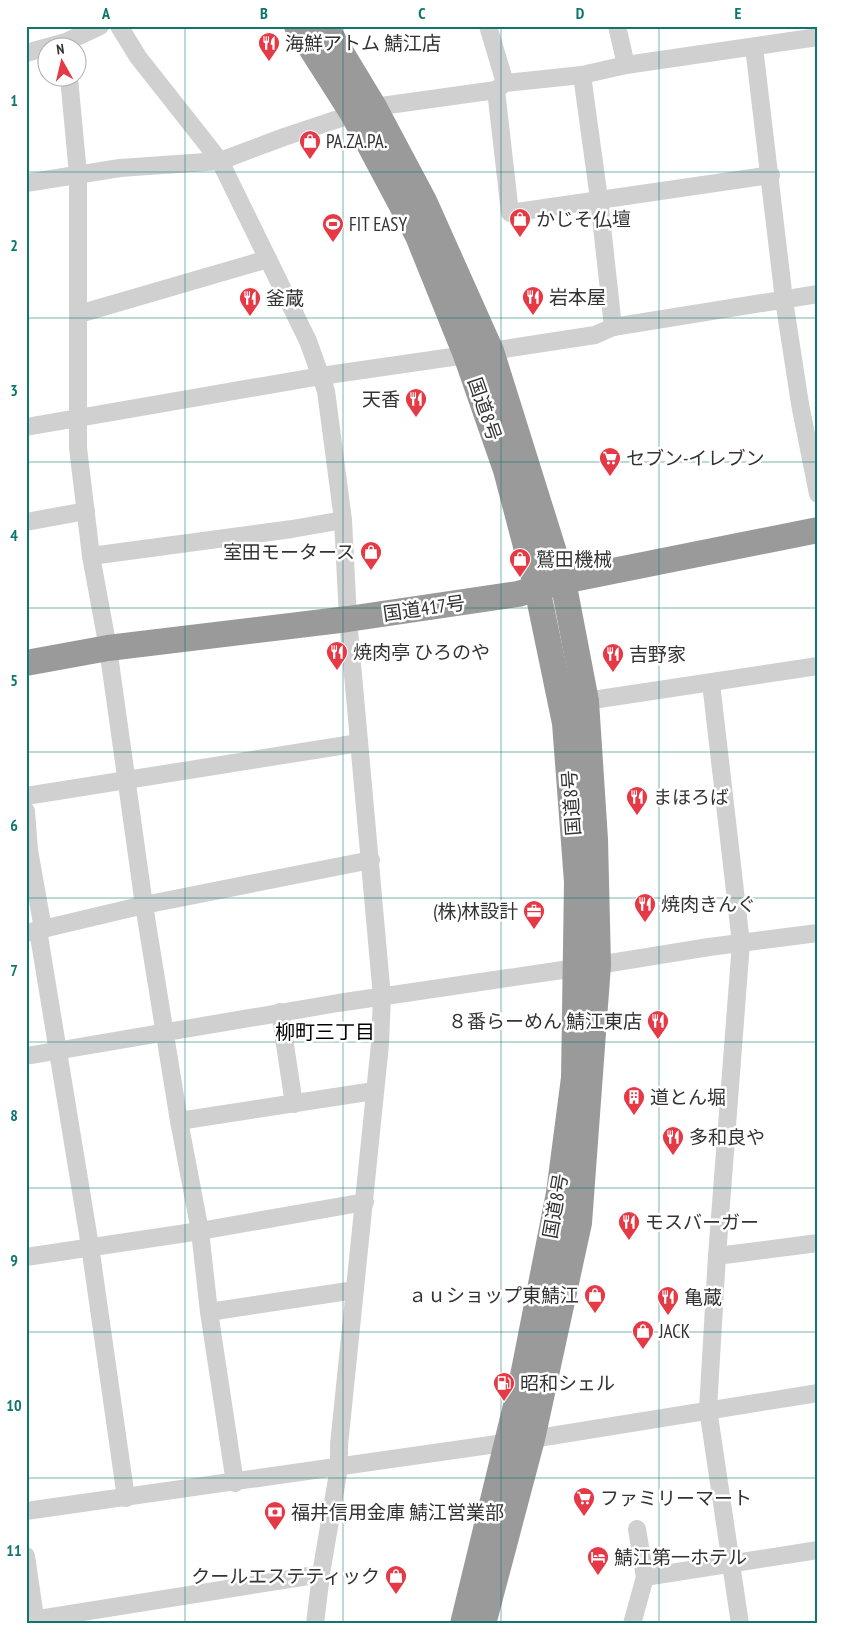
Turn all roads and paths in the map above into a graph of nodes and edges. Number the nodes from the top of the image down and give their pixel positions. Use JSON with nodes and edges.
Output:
{"nodes":[{"id":1,"x":100,"y":26,"type":"edge"},
{"id":2,"x":119,"y":26,"type":"edge"},
{"id":3,"x":297,"y":26,"type":"edge"},
{"id":4,"x":325,"y":26,"type":"edge"},
{"id":5,"x":488,"y":26,"type":"edge"},
{"id":6,"x":617,"y":26,"type":"edge"},
{"id":7,"x":818,"y":37,"type":"edge"},
{"id":8,"x":79,"y":38,"type":"edge"},
{"id":9,"x":754,"y":47,"type":"junction"},
{"id":10,"x":626,"y":65,"type":"junction"},
{"id":11,"x":582,"y":76,"type":"junction"},
{"id":12,"x":501,"y":87,"type":"junction"},
{"id":13,"x":70,"y":88,"type":"edge"},
{"id":14,"x":364,"y":110,"type":"junction"},
{"id":15,"x":220,"y":161,"type":"junction"},
{"id":16,"x":78,"y":174,"type":"junction"},
{"id":17,"x":771,"y":175,"type":"junction"},
{"id":18,"x":26,"y":183,"type":"edge"},
{"id":19,"x":599,"y":199,"type":"junction"},
{"id":20,"x":268,"y":259,"type":"junction"},
{"id":21,"x":818,"y":294,"type":"edge"},
{"id":22,"x":784,"y":300,"type":"junction"},
{"id":23,"x":79,"y":314,"type":"junction"},
{"id":24,"x":613,"y":327,"type":"junction"},
{"id":25,"x":491,"y":351,"type":"junction"},
{"id":26,"x":466,"y":355,"type":"junction"},
{"id":27,"x":321,"y":376,"type":"junction"},
{"id":28,"x":78,"y":418,"type":"junction"},
{"id":29,"x":26,"y":428,"type":"edge"},
{"id":30,"x":818,"y":494,"type":"edge"},
{"id":31,"x":86,"y":511,"type":"junction"},
{"id":32,"x":343,"y":520,"type":"junction"},
{"id":33,"x":26,"y":522,"type":"edge"},
{"id":34,"x":818,"y":530,"type":"edge"},
{"id":35,"x":91,"y":556,"type":"junction"},
{"id":36,"x":563,"y":581,"type":"junction"},
{"id":37,"x":537,"y":588,"type":"junction"},
{"id":38,"x":348,"y":619,"type":"junction"},
{"id":39,"x":108,"y":648,"type":"junction"},
{"id":40,"x":26,"y":663,"type":"edge"},
{"id":41,"x":818,"y":666,"type":"edge"},
{"id":42,"x":711,"y":683,"type":"junction"},
{"id":43,"x":586,"y":701,"type":"junction"},
{"id":44,"x":360,"y":743,"type":"junction"},
{"id":45,"x":125,"y":779,"type":"junction"},
{"id":46,"x":26,"y":796,"type":"edge"},
{"id":47,"x":26,"y":810,"type":"edge"},
{"id":48,"x":371,"y":860,"type":"junction"},
{"id":49,"x":144,"y":905,"type":"junction"},
{"id":50,"x":36,"y":930,"type":"edge"},
{"id":51,"x":818,"y":934,"type":"edge"},
{"id":52,"x":741,"y":944,"type":"junction"},
{"id":53,"x":587,"y":967,"type":"junction"},
{"id":54,"x":382,"y":997,"type":"junction"},
{"id":55,"x":280,"y":1012,"type":"junction"},
{"id":56,"x":167,"y":1033,"type":"junction"},
{"id":57,"x":58,"y":1049,"type":"junction"},
{"id":58,"x":26,"y":1056,"type":"edge"},
{"id":59,"x":374,"y":1091,"type":"junction"},
{"id":60,"x":294,"y":1104,"type":"junction"},
{"id":61,"x":179,"y":1122,"type":"junction"},
{"id":62,"x":365,"y":1202,"type":"junction"},
{"id":63,"x":200,"y":1232,"type":"junction"},
{"id":64,"x":818,"y":1243,"type":"edge"},
{"id":65,"x":90,"y":1246,"type":"junction"},
{"id":66,"x":717,"y":1256,"type":"junction"},
{"id":67,"x":26,"y":1257,"type":"edge"},
{"id":68,"x":355,"y":1290,"type":"junction"},
{"id":69,"x":209,"y":1312,"type":"junction"},
{"id":70,"x":818,"y":1393,"type":"edge"},
{"id":71,"x":708,"y":1409,"type":"junction"},
{"id":72,"x":520,"y":1441,"type":"junction"},
{"id":73,"x":339,"y":1467,"type":"junction"},
{"id":74,"x":235,"y":1483,"type":"junction"},
{"id":75,"x":126,"y":1498,"type":"junction"},
{"id":76,"x":26,"y":1511,"type":"edge"},
{"id":77,"x":637,"y":1529,"type":"dead end"},
{"id":78,"x":818,"y":1550,"type":"edge"},
{"id":79,"x":26,"y":1556,"type":"edge"},
{"id":80,"x":730,"y":1564,"type":"junction"},
{"id":81,"x":321,"y":1574,"type":"junction"},
{"id":82,"x":644,"y":1577,"type":"junction"},
{"id":83,"x":33,"y":1621,"type":"edge"},
{"id":84,"x":316,"y":1624,"type":"edge"},
{"id":85,"x":464,"y":1624,"type":"edge"},
{"id":86,"x":483,"y":1624,"type":"edge"},
{"id":87,"x":632,"y":1624,"type":"edge"},
{"id":88,"x":740,"y":1624,"type":"edge"}],
"edges":[{"from":1,"to":8,"type":"street"},
{"from":2,"to":15,"type":"street"},
{"from":3,"to":14,"type":"highway","name":"国道8号"},
{"from":4,"to":14,"type":"highway","name":"国道8号"},
{"from":5,"to":12,"type":"street"},
{"from":6,"to":10,"type":"street"},
{"from":7,"to":9,"type":"street"},
{"from":9,"to":10,"type":"street"},
{"from":9,"to":17,"type":"street"},
{"from":10,"to":11,"type":"street"},
{"from":11,"to":12,"type":"street"},
{"from":11,"to":19,"type":"street"},
{"from":12,"to":14,"type":"street"},
{"from":12,"to":19,"type":"street"},
{"from":13,"to":16,"type":"street"},
{"from":14,"to":15,"type":"street"},
{"from":14,"to":25,"type":"highway","name":"国道8号"},
{"from":14,"to":26,"type":"highway","name":"国道8号"},
{"from":15,"to":16,"type":"street"},
{"from":15,"to":20,"type":"street"},
{"from":16,"to":18,"type":"street"},
{"from":16,"to":23,"type":"street"},
{"from":17,"to":19,"type":"street"},
{"from":17,"to":22,"type":"street"},
{"from":19,"to":24,"type":"street"},
{"from":20,"to":23,"type":"street"},
{"from":20,"to":27,"type":"street"},
{"from":21,"to":22,"type":"street"},
{"from":22,"to":24,"type":"street"},
{"from":22,"to":30,"type":"street"},
{"from":23,"to":28,"type":"street"},
{"from":24,"to":25,"type":"street"},
{"from":25,"to":36,"type":"highway","name":"国道8号"},
{"from":26,"to":27,"type":"street"},
{"from":26,"to":37,"type":"highway","name":"国道8号"},
{"from":27,"to":28,"type":"street"},
{"from":27,"to":32,"type":"street"},
{"from":28,"to":29,"type":"street"},
{"from":28,"to":31,"type":"street"},
{"from":31,"to":33,"type":"street"},
{"from":31,"to":35,"type":"street"},
{"from":32,"to":35,"type":"street"},
{"from":32,"to":38,"type":"street"},
{"from":34,"to":36,"type":"highway","name":"国道417号"},
{"from":35,"to":39,"type":"street"},
{"from":36,"to":37,"type":"highway","name":"国道417号"},
{"from":36,"to":43,"type":"highway","name":"国道8号"},
{"from":37,"to":38,"type":"highway","name":"国道417号"},
{"from":37,"to":53,"type":"highway","name":"国道8号"},
{"from":38,"to":39,"type":"highway","name":"国道417号"},
{"from":38,"to":44,"type":"street"},
{"from":39,"to":40,"type":"highway","name":"国道417号"},
{"from":39,"to":45,"type":"street"},
{"from":41,"to":42,"type":"street"},
{"from":42,"to":43,"type":"street"},
{"from":42,"to":52,"type":"street"},
{"from":43,"to":53,"type":"highway","name":"国道8号"},
{"from":44,"to":45,"type":"street"},
{"from":44,"to":48,"type":"street"},
{"from":45,"to":46,"type":"street"},
{"from":45,"to":49,"type":"street"},
{"from":47,"to":50,"type":"street"},
{"from":48,"to":49,"type":"street"},
{"from":48,"to":54,"type":"street"},
{"from":49,"to":50,"type":"street"},
{"from":49,"to":56,"type":"street"},
{"from":50,"to":57,"type":"street"},
{"from":51,"to":52,"type":"street"},
{"from":52,"to":53,"type":"street"},
{"from":52,"to":66,"type":"street"},
{"from":53,"to":54,"type":"street"},
{"from":53,"to":72,"type":"highway","name":"国道8号"},
{"from":54,"to":55,"type":"street"},
{"from":54,"to":59,"type":"street"},
{"from":55,"to":56,"type":"street"},
{"from":55,"to":60,"type":"street"},
{"from":56,"to":57,"type":"street"},
{"from":56,"to":61,"type":"street"},
{"from":57,"to":58,"type":"street"},
{"from":57,"to":65,"type":"street"},
{"from":59,"to":60,"type":"street"},
{"from":59,"to":62,"type":"street"},
{"from":60,"to":61,"type":"street"},
{"from":61,"to":63,"type":"street"},
{"from":62,"to":63,"type":"street"},
{"from":62,"to":68,"type":"street"},
{"from":63,"to":65,"type":"street"},
{"from":63,"to":69,"type":"street"},
{"from":64,"to":66,"type":"street"},
{"from":65,"to":67,"type":"street"},
{"from":65,"to":75,"type":"street"},
{"from":66,"to":71,"type":"street"},
{"from":68,"to":69,"type":"street"},
{"from":68,"to":73,"type":"street"},
{"from":69,"to":74,"type":"street"},
{"from":70,"to":71,"type":"street"},
{"from":71,"to":72,"type":"street"},
{"from":71,"to":80,"type":"street"},
{"from":72,"to":73,"type":"street"},
{"from":72,"to":85,"type":"highway","name":"国道8号"},
{"from":72,"to":86,"type":"highway","name":"国道8号"},
{"from":73,"to":74,"type":"street"},
{"from":73,"to":81,"type":"street"},
{"from":74,"to":75,"type":"street"},
{"from":75,"to":76,"type":"street"},
{"from":77,"to":82,"type":"street"},
{"from":78,"to":80,"type":"street"},
{"from":79,"to":83,"type":"street"},
{"from":80,"to":82,"type":"street"},
{"from":80,"to":88,"type":"street"},
{"from":81,"to":83,"type":"street"},
{"from":81,"to":84,"type":"street"},
{"from":82,"to":87,"type":"street"}]}
